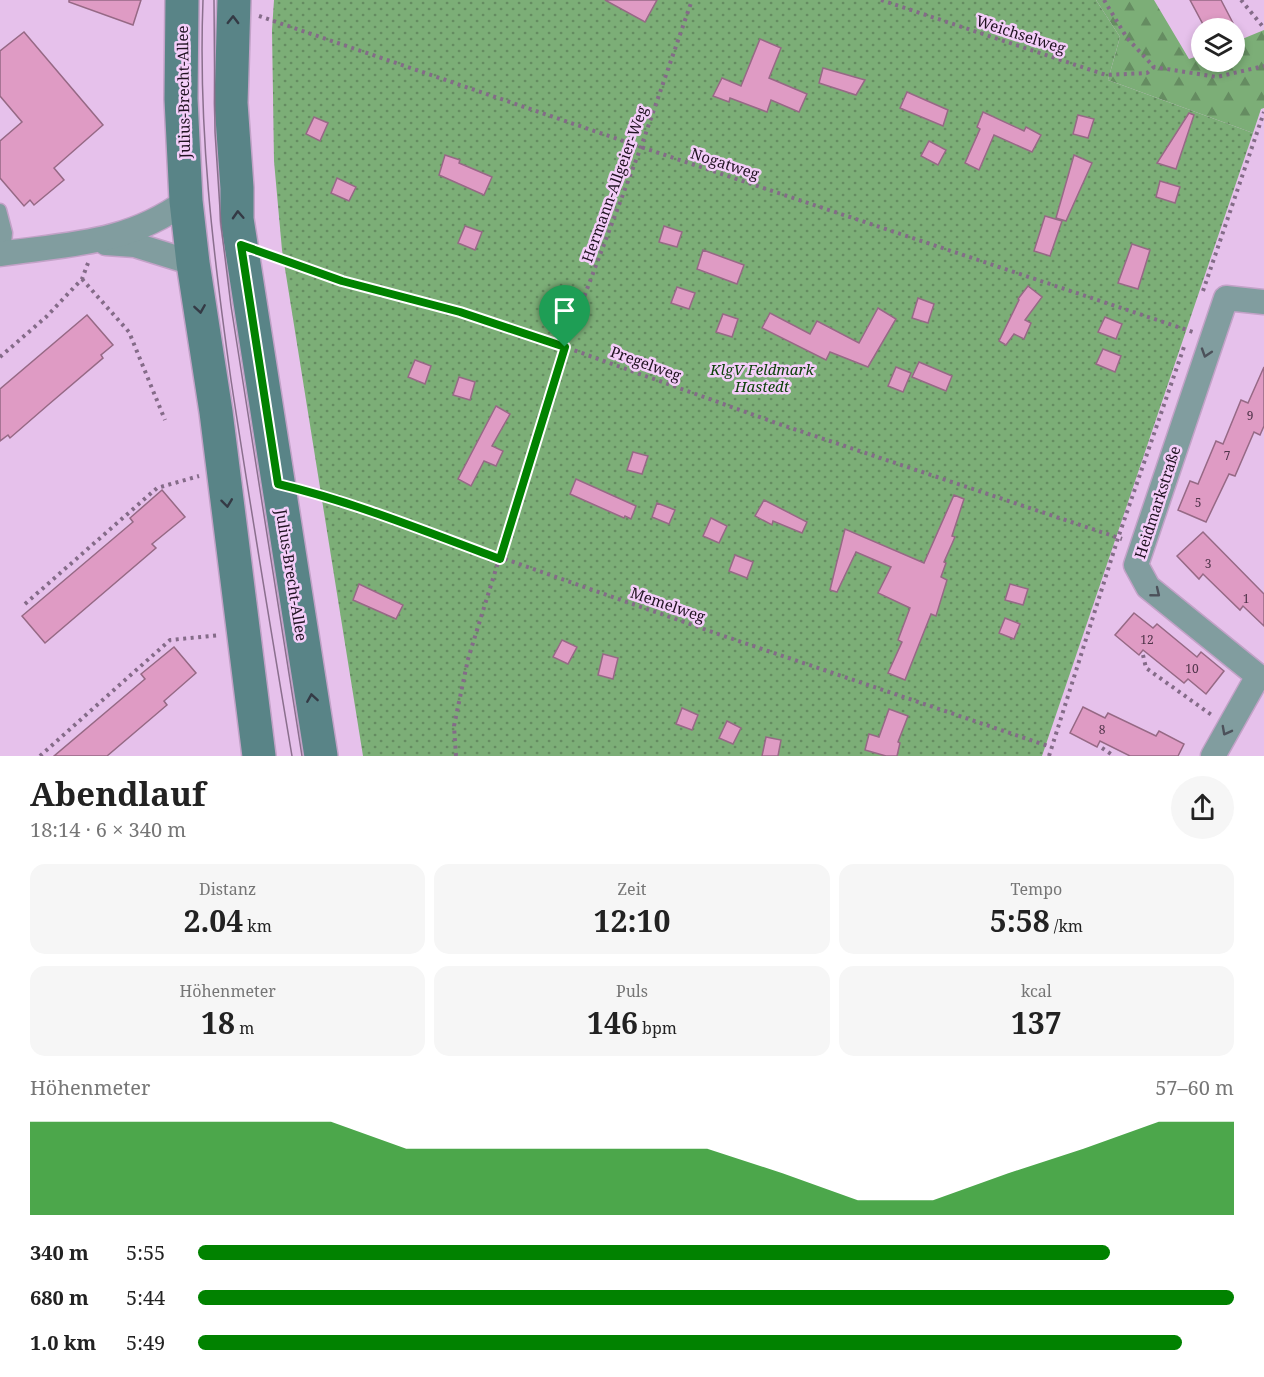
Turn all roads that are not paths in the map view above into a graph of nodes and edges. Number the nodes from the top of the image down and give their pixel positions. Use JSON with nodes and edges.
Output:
{"nodes":[{"id":1,"x":182,"y":0,"type":"edge"},
{"id":2,"x":234,"y":4,"type":"edge"},
{"id":3,"x":186,"y":201,"type":"junction"},
{"id":4,"x":0,"y":210,"type":"edge"},
{"id":5,"x":94,"y":242,"type":"junction"},
{"id":6,"x":2,"y":254,"type":"edge"},
{"id":7,"x":193,"y":263,"type":"junction"},
{"id":8,"x":1264,"y":302,"type":"edge"},
{"id":9,"x":259,"y":756,"type":"edge"},
{"id":10,"x":321,"y":756,"type":"edge"},
{"id":11,"x":1213,"y":756,"type":"edge"}],
"edges":[{"from":1,"to":3,"type":"main road","name":"Julius-Brecht-Allee"},
{"from":10,"to":2,"type":"main road","name":"Julius-Brecht-Allee","one_way":true},
{"from":3,"to":5,"type":"street"},
{"from":3,"to":7,"type":"main road","name":"Julius-Brecht-Allee"},
{"from":4,"to":6,"type":"lane"},
{"from":5,"to":6,"type":"street"},
{"from":5,"to":7,"type":"street"},
{"from":7,"to":9,"type":"main road","name":"Julius-Brecht-Allee","one_way":true},
{"from":8,"to":11,"type":"street","name":"Heidmarkstraße","one_way":true}]}
